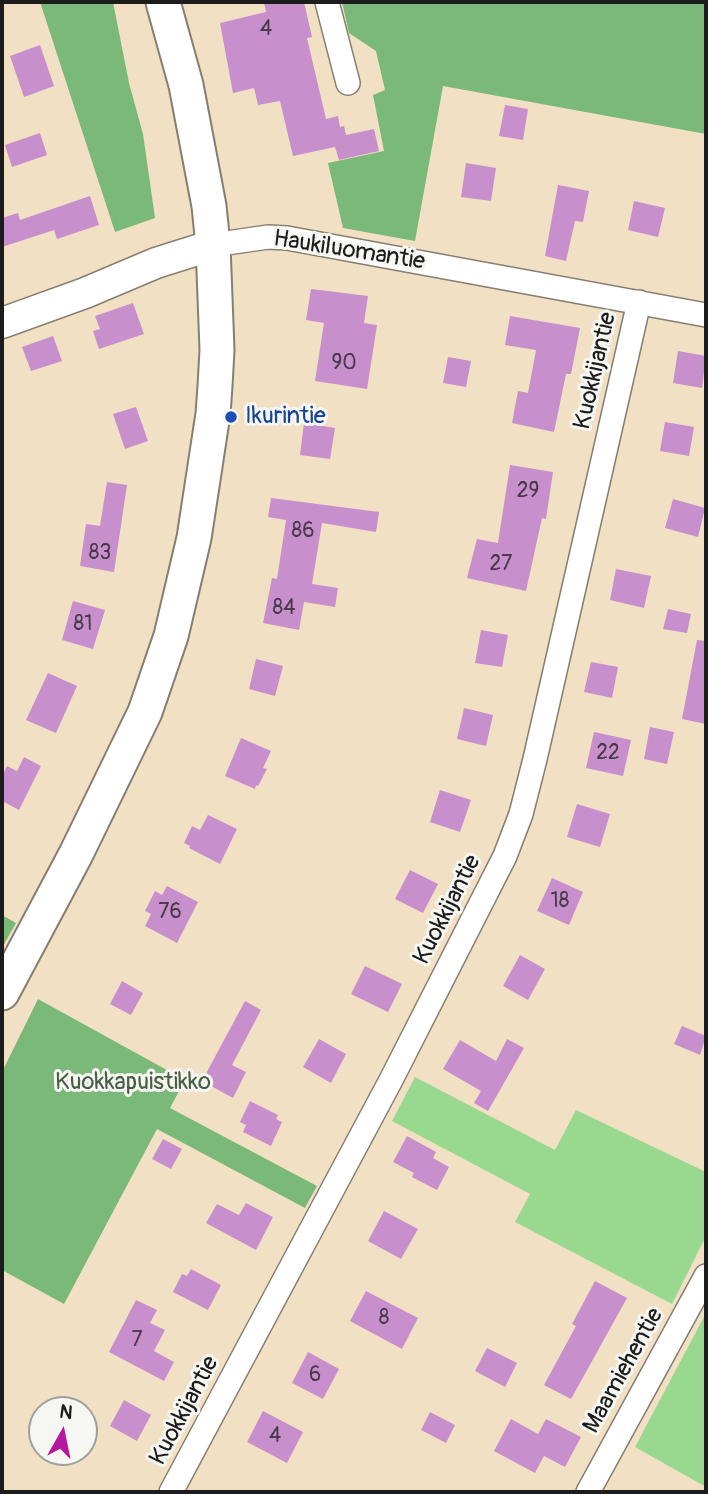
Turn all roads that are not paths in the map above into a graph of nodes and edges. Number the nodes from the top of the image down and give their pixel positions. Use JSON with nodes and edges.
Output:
{"nodes":[{"id":1,"x":163,"y":2,"type":"edge"},
{"id":2,"x":327,"y":2,"type":"edge"},
{"id":3,"x":348,"y":83,"type":"dead end"},
{"id":4,"x":213,"y":245,"type":"junction"},
{"id":5,"x":639,"y":302,"type":"junction"},
{"id":6,"x":706,"y":314,"type":"edge"},
{"id":7,"x":2,"y":323,"type":"edge"},
{"id":8,"x":2,"y":993,"type":"edge"},
{"id":9,"x":706,"y":1276,"type":"edge"},
{"id":10,"x":172,"y":1492,"type":"edge"},
{"id":11,"x":588,"y":1492,"type":"edge"}],
"edges":[{"from":1,"to":4,"type":"main road"},
{"from":2,"to":3,"type":"street"},
{"from":4,"to":5,"type":"street","name":"Haukiluomantie"},
{"from":4,"to":7,"type":"street","name":"Haukiluomantie"},
{"from":4,"to":8,"type":"main road"},
{"from":5,"to":6,"type":"street","name":"Haukiluomantie"},
{"from":5,"to":10,"type":"street","name":"Kuokkijantie"},
{"from":9,"to":11,"type":"street","name":"Maamiehentie"}]}
